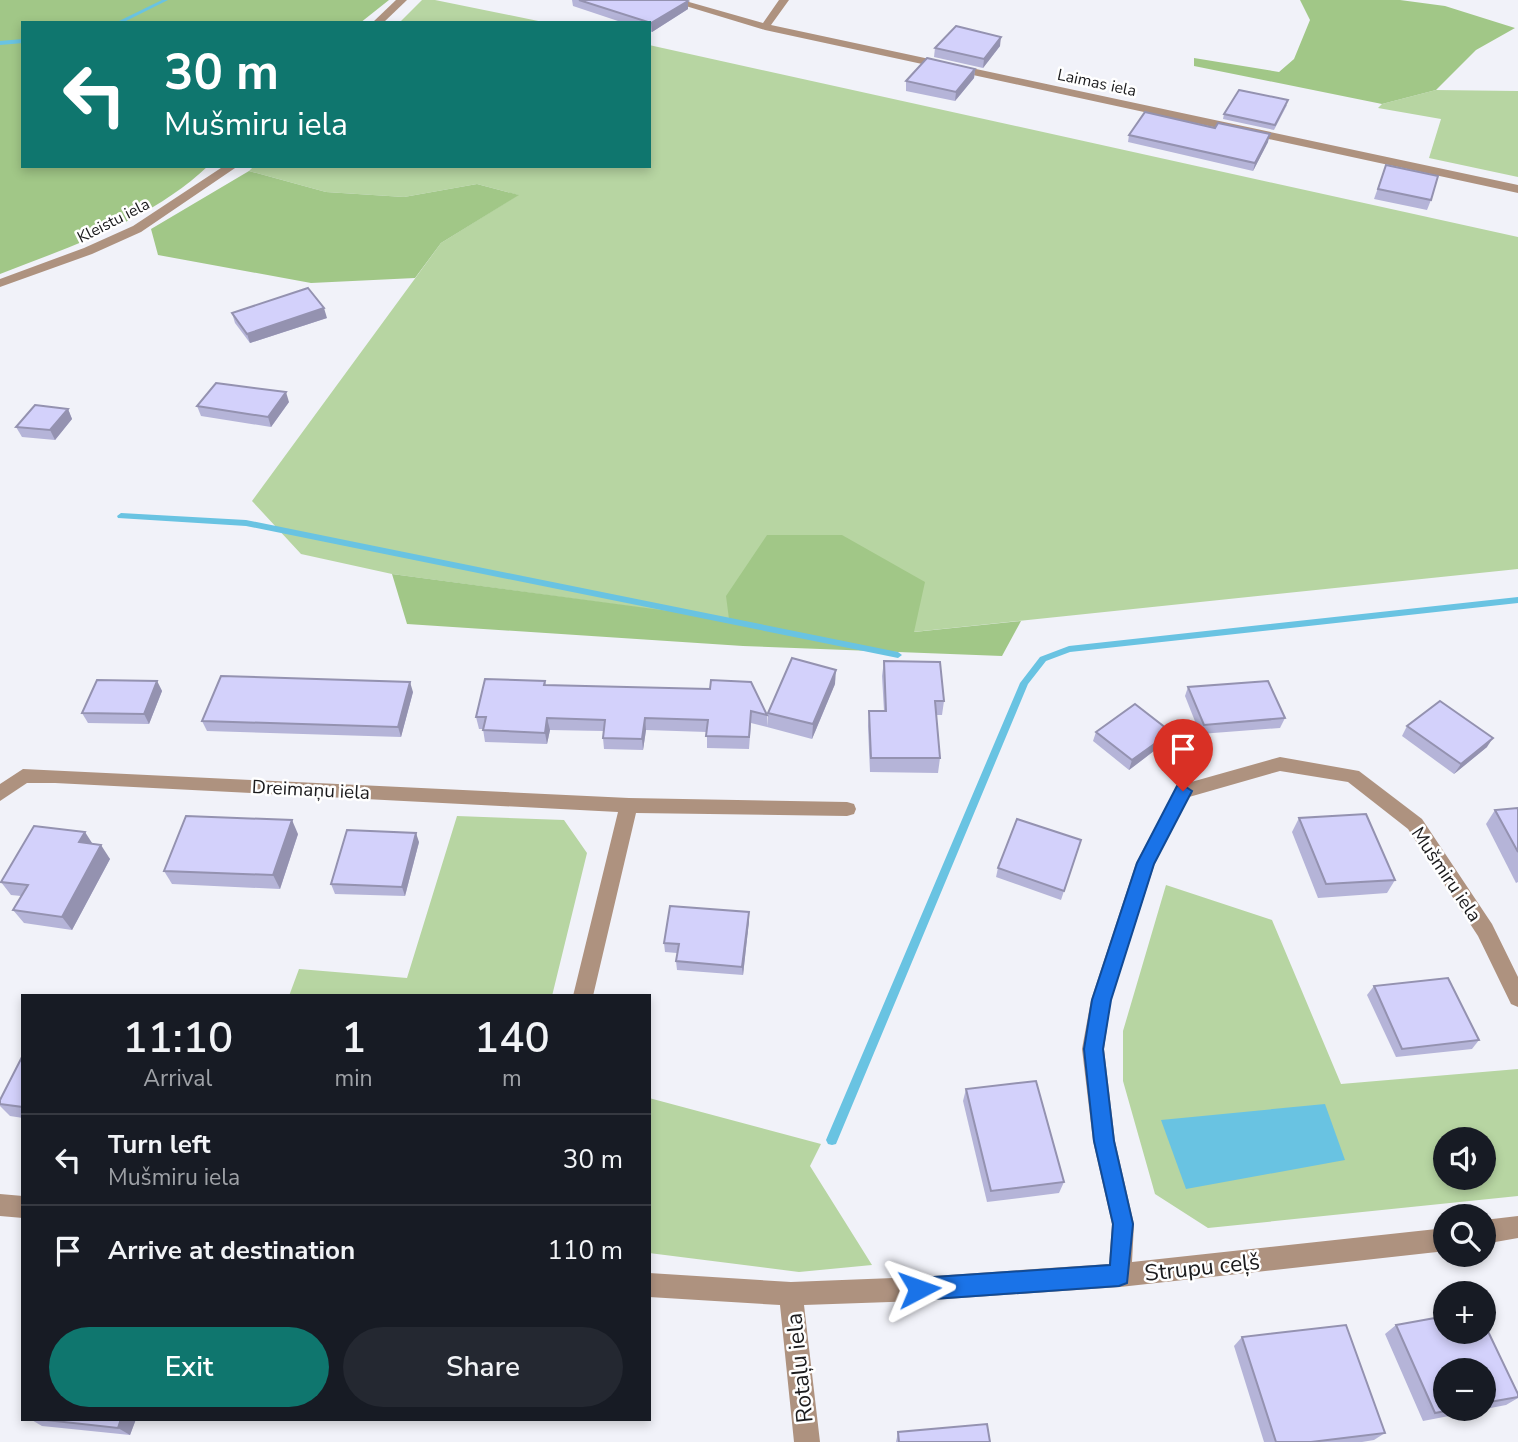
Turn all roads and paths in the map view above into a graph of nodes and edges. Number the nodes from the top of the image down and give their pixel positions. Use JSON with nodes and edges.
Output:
{"nodes":[{"id":1,"x":402,"y":0,"type":"edge"},
{"id":2,"x":671,"y":0,"type":"edge"},
{"id":3,"x":783,"y":0,"type":"edge"},
{"id":4,"x":379,"y":21,"type":"edge"},
{"id":5,"x":765,"y":27,"type":"junction"},
{"id":6,"x":229,"y":168,"type":"edge"},
{"id":7,"x":1518,"y":189,"type":"edge"},
{"id":8,"x":0,"y":283,"type":"edge"},
{"id":9,"x":0,"y":794,"type":"edge"},
{"id":10,"x":629,"y":805,"type":"junction"},
{"id":11,"x":847,"y":809,"type":"dead end"},
{"id":12,"x":583,"y":994,"type":"edge"},
{"id":13,"x":1518,"y":998,"type":"edge"},
{"id":14,"x":0,"y":1205,"type":"edge"},
{"id":15,"x":21,"y":1207,"type":"edge"},
{"id":16,"x":1518,"y":1227,"type":"edge"},
{"id":17,"x":1496,"y":1230,"type":"edge"},
{"id":18,"x":1433,"y":1240,"type":"edge"},
{"id":19,"x":1119,"y":1275,"type":"junction"},
{"id":20,"x":651,"y":1285,"type":"edge"},
{"id":21,"x":791,"y":1294,"type":"junction"},
{"id":22,"x":807,"y":1442,"type":"edge"}],
"edges":[{"from":1,"to":4,"type":"street"},
{"from":2,"to":5,"type":"street","name":"Laimas iela"},
{"from":3,"to":5,"type":"street"},
{"from":5,"to":7,"type":"street","name":"Laimas iela"},
{"from":6,"to":8,"type":"street","name":"Kleistu iela"},
{"from":9,"to":10,"type":"street","name":"Dreimaņu iela"},
{"from":10,"to":11,"type":"street","name":"Dreimaņu iela"},
{"from":10,"to":12,"type":"street"},
{"from":13,"to":19,"type":"street","name":"Mušmiru iela"},
{"from":14,"to":15,"type":"street"},
{"from":16,"to":17,"type":"street"},
{"from":18,"to":19,"type":"street","name":"Strupu ceļš"},
{"from":19,"to":21,"type":"street","name":"Strupu ceļš"},
{"from":20,"to":21,"type":"street","name":"Strupu ceļš"},
{"from":21,"to":22,"type":"street","name":"Rotaļu iela"}]}
